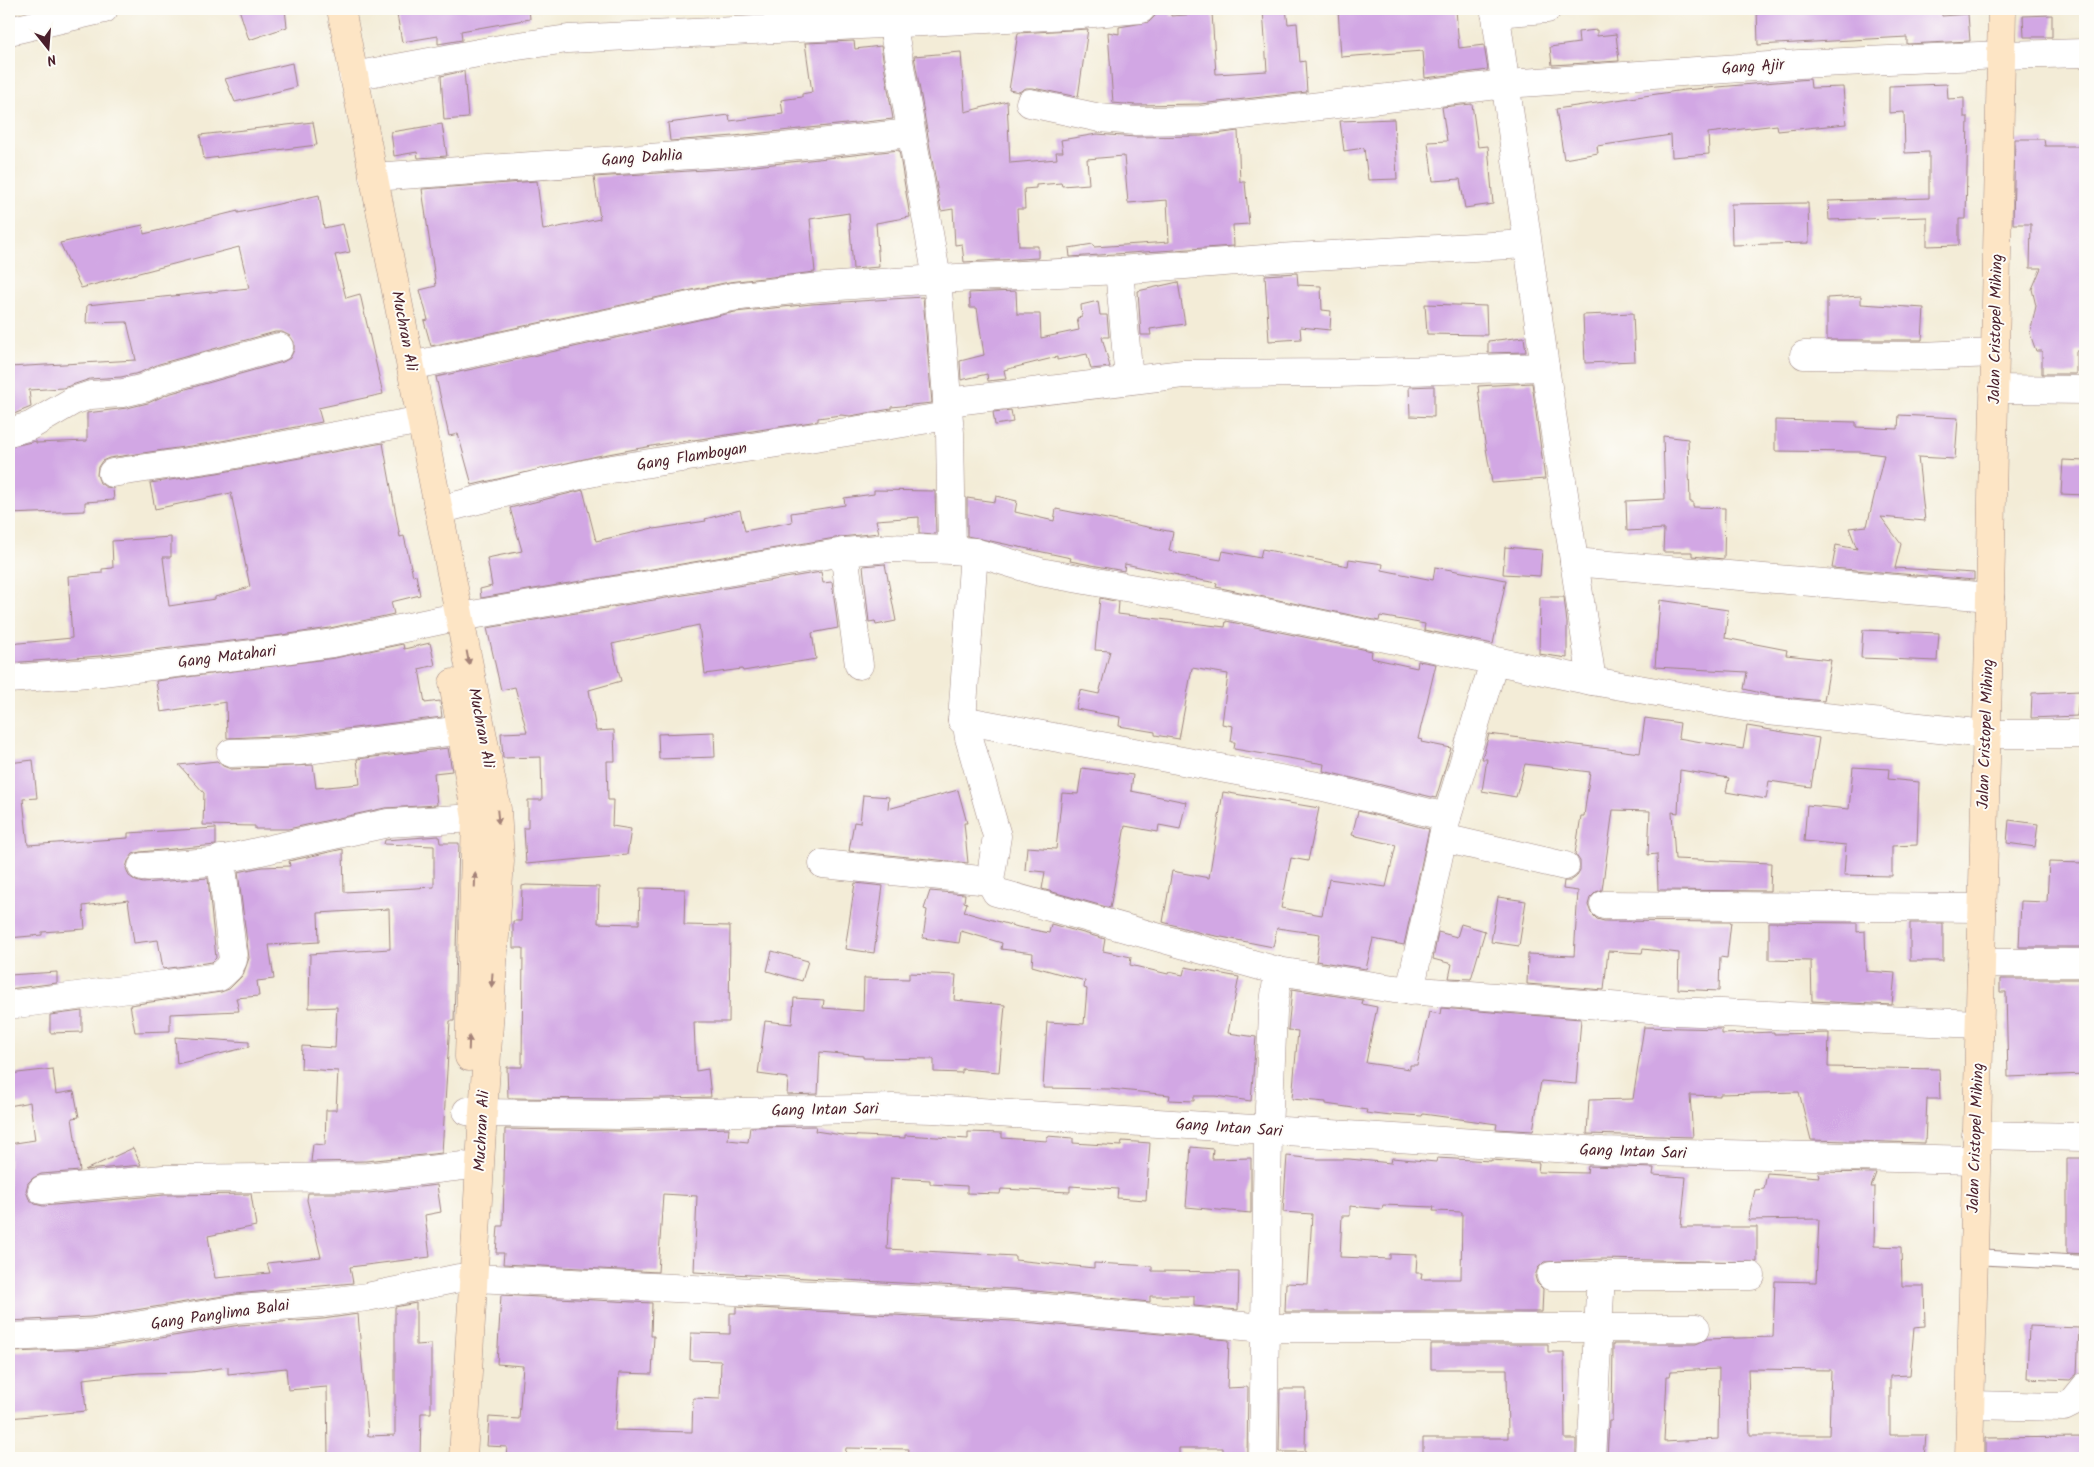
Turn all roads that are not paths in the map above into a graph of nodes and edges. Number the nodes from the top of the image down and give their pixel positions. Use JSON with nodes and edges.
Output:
{"nodes":[{"id":1,"x":104,"y":9,"type":"edge"},
{"id":2,"x":323,"y":9,"type":"edge"},
{"id":3,"x":341,"y":9,"type":"edge"},
{"id":4,"x":1141,"y":9,"type":"edge"},
{"id":5,"x":1547,"y":9,"type":"edge"},
{"id":6,"x":2002,"y":9,"type":"edge"},
{"id":7,"x":1495,"y":11,"type":"edge"},
{"id":8,"x":891,"y":16,"type":"edge"},
{"id":9,"x":9,"y":32,"type":"edge"},
{"id":10,"x":2085,"y":53,"type":"edge"},
{"id":11,"x":2001,"y":55,"type":"junction"},
{"id":12,"x":354,"y":76,"type":"junction"},
{"id":13,"x":1506,"y":84,"type":"junction"},
{"id":14,"x":1030,"y":103,"type":"dead end"},
{"id":15,"x":910,"y":133,"type":"junction"},
{"id":16,"x":373,"y":177,"type":"junction"},
{"id":17,"x":1527,"y":244,"type":"junction"},
{"id":18,"x":1118,"y":270,"type":"junction"},
{"id":19,"x":938,"y":280,"type":"junction"},
{"id":20,"x":279,"y":347,"type":"dead end"},
{"id":21,"x":1995,"y":353,"type":"junction"},
{"id":22,"x":1804,"y":355,"type":"dead end"},
{"id":23,"x":412,"y":366,"type":"junction"},
{"id":24,"x":1545,"y":367,"type":"junction"},
{"id":25,"x":1130,"y":380,"type":"junction"},
{"id":26,"x":1994,"y":389,"type":"junction"},
{"id":27,"x":2085,"y":390,"type":"edge"},
{"id":28,"x":948,"y":409,"type":"junction"},
{"id":29,"x":406,"y":423,"type":"junction"},
{"id":30,"x":9,"y":432,"type":"edge"},
{"id":31,"x":112,"y":473,"type":"dead end"},
{"id":32,"x":439,"y":510,"type":"junction"},
{"id":33,"x":963,"y":551,"type":"junction"},
{"id":34,"x":844,"y":552,"type":"junction"},
{"id":35,"x":1574,"y":562,"type":"junction"},
{"id":36,"x":1990,"y":598,"type":"junction"},
{"id":37,"x":451,"y":618,"type":"junction"},
{"id":38,"x":1494,"y":662,"type":"junction"},
{"id":39,"x":859,"y":665,"type":"dead end"},
{"id":40,"x":9,"y":679,"type":"edge"},
{"id":41,"x":1592,"y":681,"type":"junction"},
{"id":42,"x":962,"y":720,"type":"junction"},
{"id":43,"x":462,"y":730,"type":"junction"},
{"id":44,"x":1986,"y":734,"type":"junction"},
{"id":45,"x":2085,"y":734,"type":"edge"},
{"id":46,"x":231,"y":753,"type":"dead end"},
{"id":47,"x":476,"y":818,"type":"junction"},
{"id":48,"x":1445,"y":827,"type":"junction"},
{"id":49,"x":221,"y":859,"type":"junction"},
{"id":50,"x":823,"y":864,"type":"dead end"},
{"id":51,"x":1565,"y":866,"type":"dead end"},
{"id":52,"x":142,"y":867,"type":"dead end"},
{"id":53,"x":990,"y":881,"type":"junction"},
{"id":54,"x":1604,"y":905,"type":"dead end"},
{"id":55,"x":1982,"y":908,"type":"junction"},
{"id":56,"x":1981,"y":963,"type":"junction"},
{"id":57,"x":2085,"y":963,"type":"edge"},
{"id":58,"x":1278,"y":971,"type":"junction"},
{"id":59,"x":1410,"y":991,"type":"junction"},
{"id":60,"x":9,"y":1005,"type":"edge"},
{"id":61,"x":1980,"y":1024,"type":"junction"},
{"id":62,"x":475,"y":1112,"type":"junction"},
{"id":63,"x":1268,"y":1131,"type":"junction"},
{"id":64,"x":2085,"y":1137,"type":"edge"},
{"id":65,"x":1976,"y":1148,"type":"junction"},
{"id":66,"x":463,"y":1166,"type":"junction"},
{"id":67,"x":42,"y":1190,"type":"dead end"},
{"id":68,"x":1973,"y":1257,"type":"junction"},
{"id":69,"x":2085,"y":1263,"type":"edge"},
{"id":70,"x":1551,"y":1276,"type":"dead end"},
{"id":71,"x":1601,"y":1276,"type":"junction"},
{"id":72,"x":1751,"y":1276,"type":"dead end"},
{"id":73,"x":467,"y":1278,"type":"junction"},
{"id":74,"x":1600,"y":1327,"type":"junction"},
{"id":75,"x":1265,"y":1328,"type":"junction"},
{"id":76,"x":1696,"y":1328,"type":"dead end"},
{"id":77,"x":9,"y":1337,"type":"edge"},
{"id":78,"x":459,"y":1385,"type":"junction"},
{"id":79,"x":2085,"y":1387,"type":"edge"},
{"id":80,"x":1970,"y":1405,"type":"junction"},
{"id":81,"x":446,"y":1458,"type":"edge"},
{"id":82,"x":463,"y":1458,"type":"edge"},
{"id":83,"x":1263,"y":1458,"type":"edge"},
{"id":84,"x":1591,"y":1458,"type":"edge"},
{"id":85,"x":1969,"y":1458,"type":"edge"}],
"edges":[{"from":1,"to":9,"type":"street"},
{"from":2,"to":29,"type":"street","name":"Muchran Ali"},
{"from":3,"to":12,"type":"street","name":"Muchran Ali"},
{"from":4,"to":8,"type":"street"},
{"from":5,"to":7,"type":"street"},
{"from":6,"to":11,"type":"street","name":"Jalan Cristopel Mihing"},
{"from":7,"to":13,"type":"street"},
{"from":8,"to":12,"type":"street"},
{"from":8,"to":15,"type":"street"},
{"from":10,"to":11,"type":"street","name":"Gang Ajir"},
{"from":11,"to":13,"type":"street","name":"Gang Ajir"},
{"from":11,"to":21,"type":"street","name":"Jalan Cristopel Mihing"},
{"from":12,"to":16,"type":"street","name":"Muchran Ali"},
{"from":13,"to":14,"type":"street","name":"Gang Ajir"},
{"from":13,"to":17,"type":"street"},
{"from":15,"to":16,"type":"street","name":"Gang Dahlia"},
{"from":15,"to":19,"type":"street"},
{"from":16,"to":23,"type":"street","name":"Muchran Ali"},
{"from":17,"to":18,"type":"street"},
{"from":17,"to":24,"type":"street"},
{"from":18,"to":19,"type":"street"},
{"from":18,"to":25,"type":"street"},
{"from":19,"to":23,"type":"street"},
{"from":19,"to":28,"type":"street"},
{"from":20,"to":30,"type":"street"},
{"from":21,"to":22,"type":"street"},
{"from":21,"to":26,"type":"street","name":"Jalan Cristopel Mihing"},
{"from":23,"to":32,"type":"street","name":"Muchran Ali"},
{"from":24,"to":25,"type":"street","name":"Gang Flamboyan"},
{"from":24,"to":35,"type":"street"},
{"from":25,"to":28,"type":"street","name":"Gang Flamboyan"},
{"from":26,"to":27,"type":"street"},
{"from":26,"to":36,"type":"street","name":"Jalan Cristopel Mihing"},
{"from":28,"to":32,"type":"street","name":"Gang Flamboyan"},
{"from":28,"to":33,"type":"street"},
{"from":29,"to":31,"type":"street"},
{"from":29,"to":37,"type":"street","name":"Muchran Ali"},
{"from":32,"to":37,"type":"street","name":"Muchran Ali"},
{"from":33,"to":34,"type":"street","name":"Gang Matahari"},
{"from":33,"to":38,"type":"street","name":"Gang Matahari"},
{"from":33,"to":42,"type":"street"},
{"from":34,"to":37,"type":"street","name":"Gang Matahari"},
{"from":34,"to":39,"type":"street"},
{"from":35,"to":36,"type":"street"},
{"from":35,"to":41,"type":"street"},
{"from":36,"to":44,"type":"street","name":"Jalan Cristopel Mihing"},
{"from":37,"to":40,"type":"street","name":"Gang Matahari"},
{"from":37,"to":43,"type":"street","name":"Muchran Ali"},
{"from":37,"to":62,"type":"street","name":"Muchran Ali","one_way":true},
{"from":38,"to":41,"type":"street","name":"Gang Matahari"},
{"from":38,"to":48,"type":"street"},
{"from":41,"to":44,"type":"street","name":"Gang Matahari"},
{"from":42,"to":48,"type":"street"},
{"from":42,"to":53,"type":"street"},
{"from":43,"to":46,"type":"street"},
{"from":43,"to":47,"type":"street","name":"Muchran Ali"},
{"from":44,"to":45,"type":"street","name":"Gang Matahari"},
{"from":44,"to":55,"type":"street","name":"Jalan Cristopel Mihing"},
{"from":47,"to":49,"type":"street"},
{"from":62,"to":47,"type":"street","name":"Muchran Ali","one_way":true},
{"from":48,"to":51,"type":"street"},
{"from":48,"to":59,"type":"street"},
{"from":49,"to":52,"type":"street"},
{"from":49,"to":60,"type":"street"},
{"from":50,"to":53,"type":"street"},
{"from":53,"to":58,"type":"street"},
{"from":54,"to":55,"type":"street"},
{"from":55,"to":56,"type":"street","name":"Jalan Cristopel Mihing"},
{"from":56,"to":57,"type":"street"},
{"from":56,"to":61,"type":"street","name":"Jalan Cristopel Mihing"},
{"from":58,"to":59,"type":"street"},
{"from":58,"to":63,"type":"street"},
{"from":59,"to":61,"type":"street"},
{"from":61,"to":65,"type":"street","name":"Jalan Cristopel Mihing"},
{"from":62,"to":63,"type":"street","name":"Gang Intan Sari"},
{"from":62,"to":66,"type":"street","name":"Muchran Ali"},
{"from":62,"to":73,"type":"street","name":"Muchran Ali"},
{"from":63,"to":65,"type":"street","name":"Gang Intan Sari"},
{"from":63,"to":75,"type":"street"},
{"from":64,"to":65,"type":"street","name":"Gang Intan Sari"},
{"from":65,"to":68,"type":"street","name":"Jalan Cristopel Mihing"},
{"from":66,"to":67,"type":"street"},
{"from":66,"to":73,"type":"street","name":"Muchran Ali"},
{"from":68,"to":69,"type":"lane"},
{"from":68,"to":80,"type":"street","name":"Jalan Cristopel Mihing"},
{"from":70,"to":71,"type":"street"},
{"from":71,"to":72,"type":"street"},
{"from":71,"to":74,"type":"street"},
{"from":73,"to":75,"type":"street","name":"Gang Panglima Balai"},
{"from":73,"to":77,"type":"street","name":"Gang Panglima Balai"},
{"from":73,"to":78,"type":"street","name":"Muchran Ali"},
{"from":74,"to":75,"type":"street","name":"Gang Panglima Balai"},
{"from":74,"to":76,"type":"street","name":"Gang Panglima Balai"},
{"from":74,"to":84,"type":"street"},
{"from":75,"to":83,"type":"street"},
{"from":78,"to":81,"type":"street","name":"Muchran Ali"},
{"from":78,"to":82,"type":"street","name":"Muchran Ali"},
{"from":79,"to":80,"type":"street"},
{"from":80,"to":85,"type":"street","name":"Jalan Cristopel Mihing"}]}
